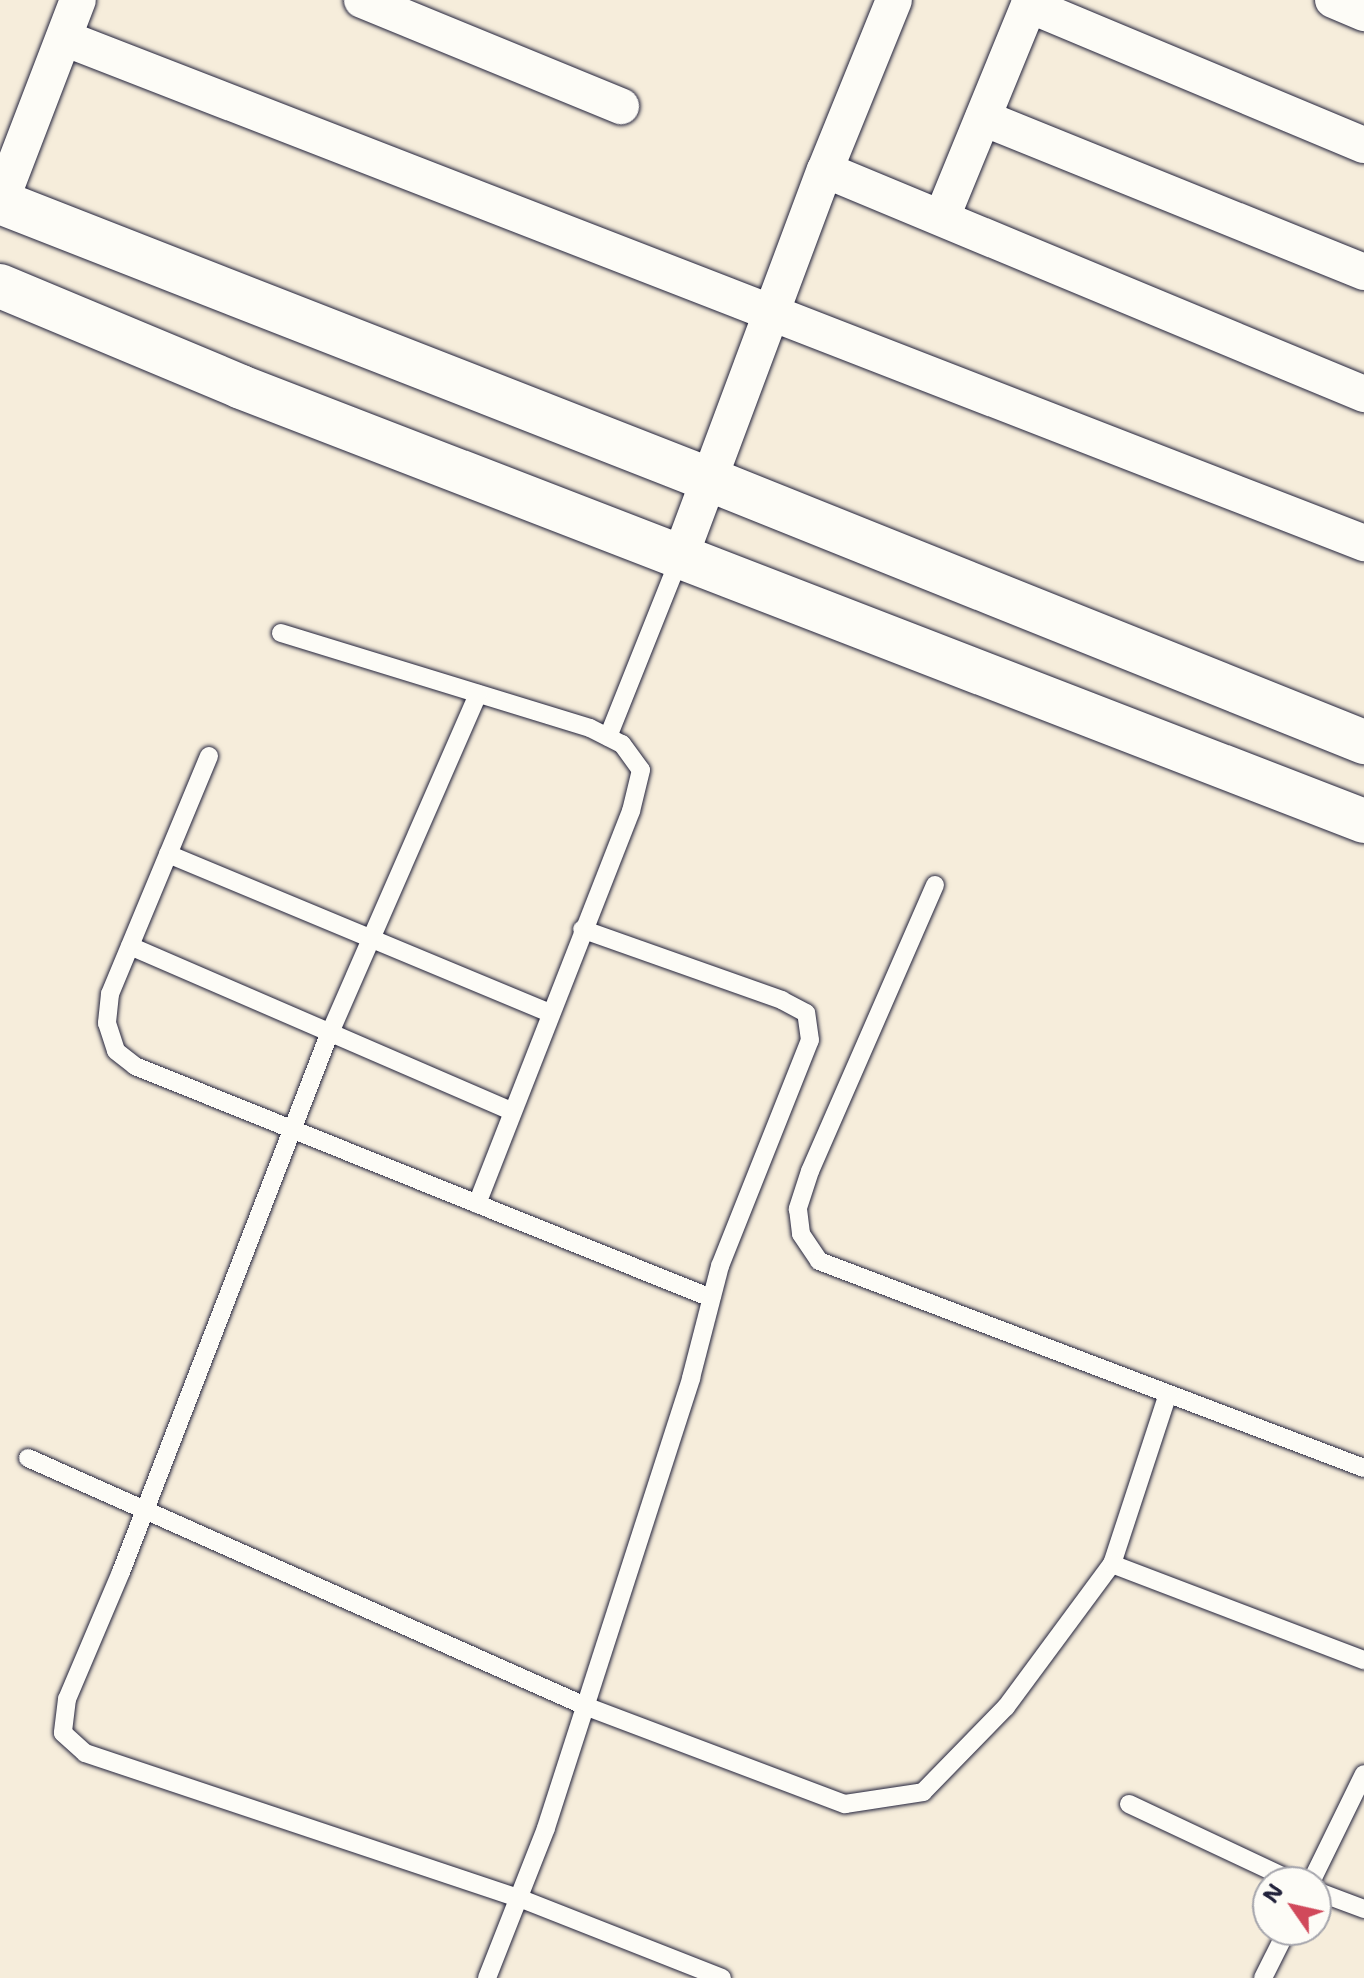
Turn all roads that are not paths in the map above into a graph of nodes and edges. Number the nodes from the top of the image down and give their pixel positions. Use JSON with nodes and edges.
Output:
{"nodes":[{"id":1,"x":78,"y":0,"type":"edge"},
{"id":2,"x":362,"y":0,"type":"edge"},
{"id":3,"x":894,"y":0,"type":"edge"},
{"id":4,"x":1333,"y":0,"type":"edge"},
{"id":5,"x":1030,"y":3,"type":"edge"},
{"id":6,"x":1364,"y":13,"type":"edge"},
{"id":7,"x":64,"y":38,"type":"junction"},
{"id":8,"x":621,"y":106,"type":"dead end"},
{"id":9,"x":983,"y":118,"type":"junction"},
{"id":10,"x":1364,"y":145,"type":"edge"},
{"id":11,"x":825,"y":170,"type":"junction"},
{"id":12,"x":0,"y":202,"type":"edge"},
{"id":13,"x":942,"y":217,"type":"junction"},
{"id":14,"x":1364,"y":272,"type":"edge"},
{"id":15,"x":0,"y":286,"type":"edge"},
{"id":16,"x":772,"y":314,"type":"junction"},
{"id":17,"x":1364,"y":394,"type":"edge"},
{"id":18,"x":708,"y":479,"type":"junction"},
{"id":19,"x":1364,"y":543,"type":"edge"},
{"id":20,"x":680,"y":557,"type":"junction"},
{"id":21,"x":281,"y":633,"type":"dead end"},
{"id":22,"x":478,"y":694,"type":"junction"},
{"id":23,"x":608,"y":737,"type":"junction"},
{"id":24,"x":1364,"y":742,"type":"edge"},
{"id":25,"x":209,"y":756,"type":"dead end"},
{"id":26,"x":1364,"y":821,"type":"edge"},
{"id":27,"x":168,"y":854,"type":"junction"},
{"id":28,"x":935,"y":885,"type":"dead end"},
{"id":29,"x":582,"y":929,"type":"junction"},
{"id":30,"x":373,"y":940,"type":"junction"},
{"id":31,"x":130,"y":946,"type":"junction"},
{"id":32,"x":550,"y":1013,"type":"junction"},
{"id":33,"x":330,"y":1032,"type":"junction"},
{"id":34,"x":512,"y":1111,"type":"junction"},
{"id":35,"x":294,"y":1130,"type":"junction"},
{"id":36,"x":477,"y":1204,"type":"junction"},
{"id":37,"x":711,"y":1298,"type":"junction"},
{"id":38,"x":1168,"y":1394,"type":"junction"},
{"id":39,"x":28,"y":1458,"type":"dead end"},
{"id":40,"x":1364,"y":1468,"type":"edge"},
{"id":41,"x":145,"y":1508,"type":"junction"},
{"id":42,"x":1112,"y":1564,"type":"junction"},
{"id":43,"x":1364,"y":1660,"type":"edge"},
{"id":44,"x":585,"y":1706,"type":"junction"},
{"id":45,"x":1364,"y":1774,"type":"edge"},
{"id":46,"x":1129,"y":1804,"type":"dead end"},
{"id":47,"x":1261,"y":1866,"type":"edge"},
{"id":48,"x":1319,"y":1866,"type":"edge"},
{"id":49,"x":1332,"y":1897,"type":"edge"},
{"id":50,"x":519,"y":1898,"type":"junction"},
{"id":51,"x":1364,"y":1909,"type":"edge"},
{"id":52,"x":1279,"y":1946,"type":"edge"},
{"id":53,"x":487,"y":1978,"type":"edge"},
{"id":54,"x":722,"y":1978,"type":"edge"},
{"id":55,"x":1263,"y":1978,"type":"edge"}],
"edges":[{"from":1,"to":7,"type":"street"},
{"from":2,"to":8,"type":"street"},
{"from":3,"to":11,"type":"street"},
{"from":4,"to":6,"type":"street"},
{"from":5,"to":9,"type":"street"},
{"from":5,"to":10,"type":"street"},
{"from":7,"to":12,"type":"street"},
{"from":7,"to":16,"type":"street"},
{"from":9,"to":13,"type":"street"},
{"from":9,"to":14,"type":"street"},
{"from":11,"to":13,"type":"street"},
{"from":11,"to":16,"type":"street"},
{"from":12,"to":18,"type":"street"},
{"from":13,"to":17,"type":"street"},
{"from":15,"to":20,"type":"street"},
{"from":16,"to":18,"type":"street"},
{"from":16,"to":19,"type":"street"},
{"from":18,"to":20,"type":"street"},
{"from":18,"to":24,"type":"street"},
{"from":20,"to":23,"type":"lane"},
{"from":20,"to":26,"type":"street"},
{"from":21,"to":22,"type":"lane"},
{"from":22,"to":23,"type":"lane"},
{"from":22,"to":30,"type":"lane"},
{"from":23,"to":29,"type":"lane"},
{"from":25,"to":27,"type":"lane"},
{"from":27,"to":30,"type":"lane"},
{"from":27,"to":31,"type":"lane"},
{"from":28,"to":38,"type":"lane"},
{"from":29,"to":32,"type":"lane"},
{"from":29,"to":37,"type":"lane"},
{"from":30,"to":32,"type":"lane"},
{"from":30,"to":33,"type":"lane"},
{"from":31,"to":33,"type":"lane"},
{"from":31,"to":35,"type":"lane"},
{"from":32,"to":34,"type":"lane"},
{"from":33,"to":34,"type":"lane"},
{"from":33,"to":35,"type":"lane"},
{"from":34,"to":36,"type":"lane"},
{"from":35,"to":36,"type":"lane"},
{"from":35,"to":41,"type":"lane"},
{"from":36,"to":37,"type":"lane"},
{"from":37,"to":44,"type":"lane"},
{"from":38,"to":40,"type":"lane"},
{"from":38,"to":42,"type":"lane"},
{"from":39,"to":41,"type":"lane"},
{"from":41,"to":44,"type":"lane"},
{"from":41,"to":50,"type":"lane"},
{"from":42,"to":43,"type":"lane"},
{"from":42,"to":44,"type":"lane"},
{"from":44,"to":50,"type":"lane"},
{"from":45,"to":48,"type":"lane"},
{"from":46,"to":47,"type":"lane"},
{"from":49,"to":51,"type":"lane"},
{"from":50,"to":53,"type":"lane"},
{"from":50,"to":54,"type":"lane"},
{"from":52,"to":55,"type":"lane"}]}
